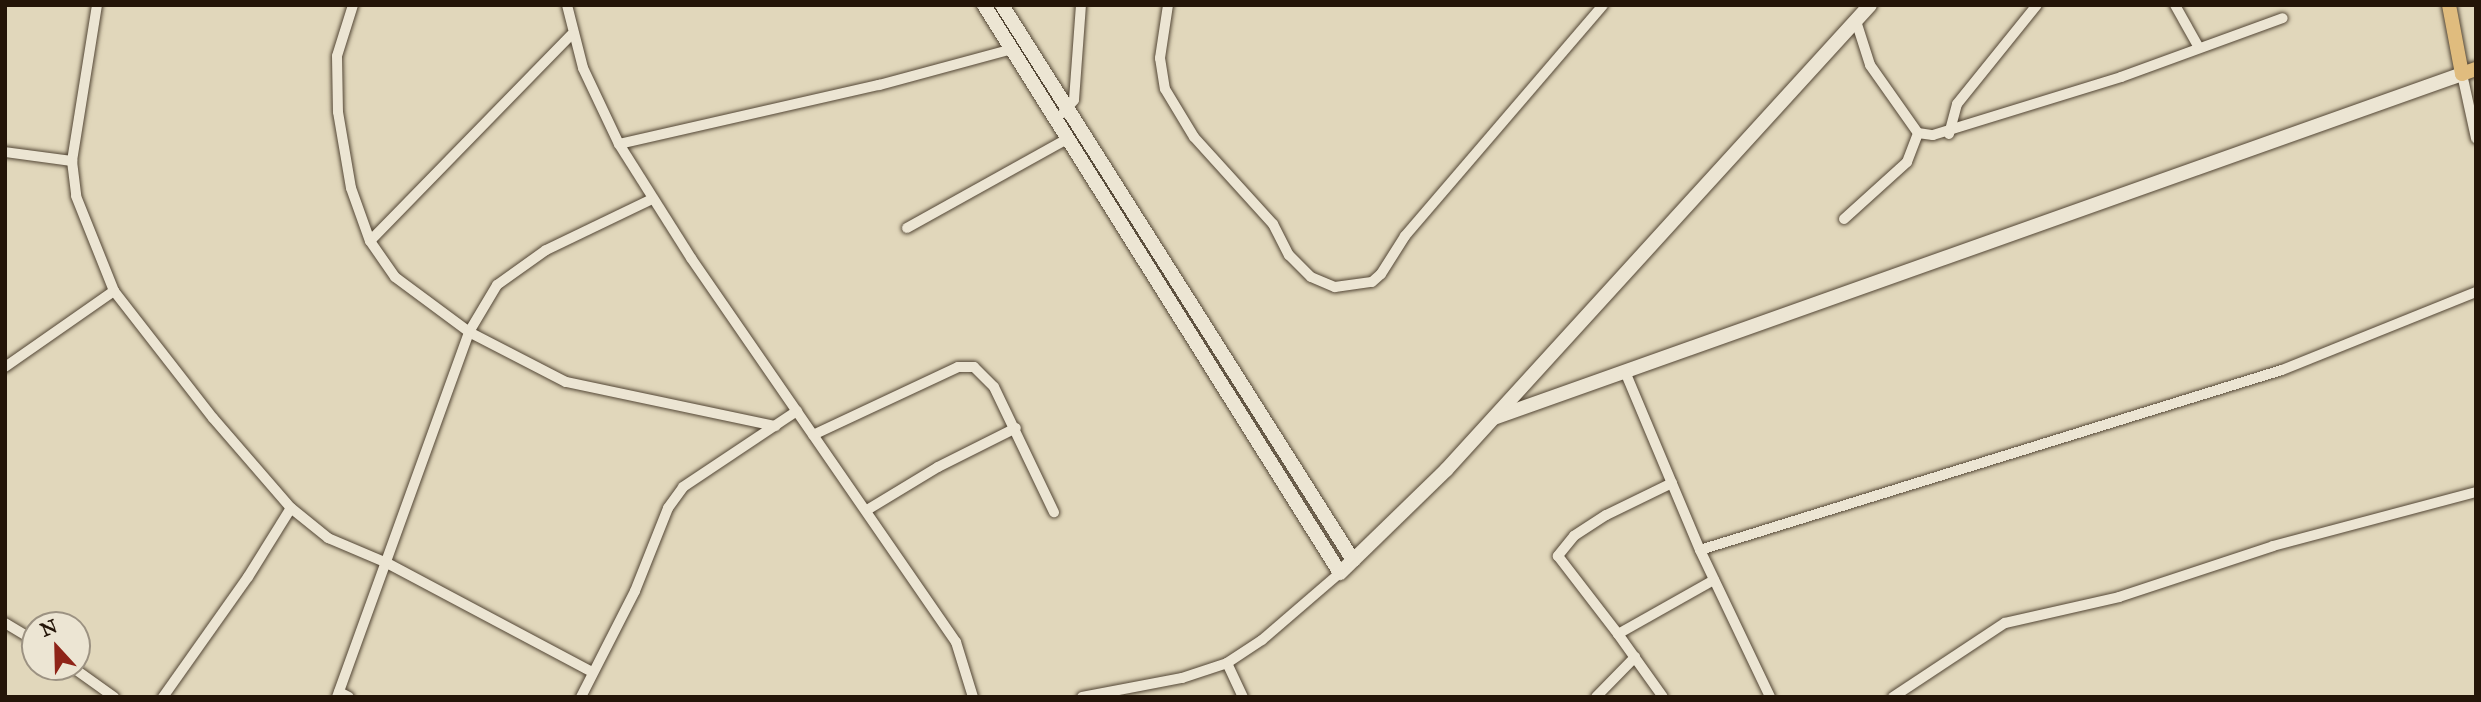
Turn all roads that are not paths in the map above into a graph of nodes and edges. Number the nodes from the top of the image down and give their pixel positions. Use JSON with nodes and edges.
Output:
{"nodes":[{"id":1,"x":97,"y":5,"type":"edge"},
{"id":2,"x":353,"y":5,"type":"edge"},
{"id":3,"x":567,"y":5,"type":"edge"},
{"id":4,"x":984,"y":5,"type":"edge"},
{"id":5,"x":1002,"y":5,"type":"edge"},
{"id":6,"x":1081,"y":5,"type":"edge"},
{"id":7,"x":1168,"y":5,"type":"edge"},
{"id":8,"x":1603,"y":5,"type":"edge"},
{"id":9,"x":1870,"y":5,"type":"edge"},
{"id":10,"x":2037,"y":5,"type":"edge"},
{"id":11,"x":2175,"y":5,"type":"edge"},
{"id":12,"x":2449,"y":5,"type":"edge"},
{"id":13,"x":2283,"y":18,"type":"dead end"},
{"id":14,"x":1856,"y":21,"type":"junction"},
{"id":15,"x":572,"y":35,"type":"junction"},
{"id":16,"x":2198,"y":46,"type":"junction"},
{"id":17,"x":1012,"y":49,"type":"junction"},
{"id":18,"x":2469,"y":71,"type":"edge"},
{"id":19,"x":1067,"y":109,"type":"junction"},
{"id":20,"x":1055,"y":119,"type":"junction"},
{"id":21,"x":1918,"y":133,"type":"junction"},
{"id":22,"x":1948,"y":134,"type":"junction"},
{"id":23,"x":2476,"y":138,"type":"edge"},
{"id":24,"x":1067,"y":139,"type":"junction"},
{"id":25,"x":619,"y":144,"type":"junction"},
{"id":26,"x":7,"y":154,"type":"edge"},
{"id":27,"x":72,"y":161,"type":"junction"},
{"id":28,"x":652,"y":199,"type":"junction"},
{"id":29,"x":1844,"y":219,"type":"dead end"},
{"id":30,"x":907,"y":228,"type":"dead end"},
{"id":31,"x":370,"y":240,"type":"junction"},
{"id":32,"x":114,"y":291,"type":"junction"},
{"id":33,"x":2476,"y":292,"type":"edge"},
{"id":34,"x":469,"y":332,"type":"junction"},
{"id":35,"x":5,"y":367,"type":"edge"},
{"id":36,"x":1626,"y":374,"type":"junction"},
{"id":37,"x":797,"y":411,"type":"junction"},
{"id":38,"x":1493,"y":419,"type":"junction"},
{"id":39,"x":775,"y":426,"type":"junction"},
{"id":40,"x":1016,"y":428,"type":"junction"},
{"id":41,"x":813,"y":435,"type":"junction"},
{"id":42,"x":1672,"y":483,"type":"junction"},
{"id":43,"x":2476,"y":492,"type":"edge"},
{"id":44,"x":291,"y":508,"type":"junction"},
{"id":45,"x":867,"y":510,"type":"junction"},
{"id":46,"x":1054,"y":512,"type":"dead end"},
{"id":47,"x":1700,"y":550,"type":"junction"},
{"id":48,"x":1353,"y":560,"type":"junction"},
{"id":49,"x":387,"y":563,"type":"junction"},
{"id":50,"x":1340,"y":573,"type":"junction"},
{"id":51,"x":1714,"y":580,"type":"junction"},
{"id":52,"x":5,"y":623,"type":"edge"},
{"id":53,"x":21,"y":632,"type":"edge"},
{"id":54,"x":1618,"y":634,"type":"junction"},
{"id":55,"x":1635,"y":657,"type":"junction"},
{"id":56,"x":1227,"y":663,"type":"junction"},
{"id":57,"x":592,"y":672,"type":"junction"},
{"id":58,"x":91,"y":681,"type":"edge"},
{"id":59,"x":342,"y":695,"type":"edge"},
{"id":60,"x":114,"y":697,"type":"edge"},
{"id":61,"x":163,"y":697,"type":"edge"},
{"id":62,"x":581,"y":697,"type":"edge"},
{"id":63,"x":973,"y":697,"type":"edge"},
{"id":64,"x":1082,"y":697,"type":"edge"},
{"id":65,"x":1243,"y":697,"type":"edge"},
{"id":66,"x":1596,"y":697,"type":"edge"},
{"id":67,"x":1663,"y":697,"type":"edge"},
{"id":68,"x":1770,"y":697,"type":"edge"},
{"id":69,"x":1893,"y":697,"type":"edge"}],
"edges":[{"from":1,"to":27,"type":"street"},
{"from":2,"to":31,"type":"street"},
{"from":3,"to":15,"type":"street"},
{"from":4,"to":17,"type":"street"},
{"from":5,"to":19,"type":"street"},
{"from":6,"to":19,"type":"street"},
{"from":7,"to":8,"type":"street"},
{"from":9,"to":14,"type":"street"},
{"from":10,"to":22,"type":"street"},
{"from":11,"to":16,"type":"street"},
{"from":12,"to":18,"type":"main road"},
{"from":13,"to":16,"type":"street"},
{"from":14,"to":21,"type":"street"},
{"from":14,"to":38,"type":"street"},
{"from":15,"to":25,"type":"street"},
{"from":15,"to":31,"type":"street"},
{"from":16,"to":22,"type":"street"},
{"from":17,"to":20,"type":"street"},
{"from":17,"to":25,"type":"street"},
{"from":18,"to":23,"type":"street"},
{"from":18,"to":36,"type":"street"},
{"from":19,"to":20,"type":"street"},
{"from":19,"to":48,"type":"street"},
{"from":20,"to":24,"type":"street"},
{"from":21,"to":22,"type":"street"},
{"from":21,"to":29,"type":"street"},
{"from":24,"to":30,"type":"street"},
{"from":24,"to":50,"type":"street"},
{"from":25,"to":28,"type":"street"},
{"from":26,"to":27,"type":"street"},
{"from":27,"to":32,"type":"street"},
{"from":28,"to":34,"type":"street"},
{"from":28,"to":37,"type":"street"},
{"from":31,"to":34,"type":"street"},
{"from":32,"to":35,"type":"street"},
{"from":32,"to":44,"type":"street"},
{"from":33,"to":47,"type":"street"},
{"from":34,"to":39,"type":"street"},
{"from":34,"to":49,"type":"street"},
{"from":36,"to":38,"type":"street"},
{"from":36,"to":42,"type":"street"},
{"from":37,"to":39,"type":"street"},
{"from":37,"to":41,"type":"street"},
{"from":38,"to":48,"type":"street"},
{"from":39,"to":57,"type":"street"},
{"from":40,"to":41,"type":"street"},
{"from":40,"to":45,"type":"street"},
{"from":40,"to":46,"type":"street"},
{"from":41,"to":45,"type":"street"},
{"from":42,"to":47,"type":"street"},
{"from":42,"to":54,"type":"street"},
{"from":43,"to":69,"type":"street"},
{"from":44,"to":49,"type":"street"},
{"from":44,"to":61,"type":"street"},
{"from":45,"to":63,"type":"street"},
{"from":47,"to":51,"type":"street"},
{"from":48,"to":50,"type":"street"},
{"from":49,"to":57,"type":"street"},
{"from":49,"to":59,"type":"street"},
{"from":50,"to":56,"type":"street"},
{"from":51,"to":54,"type":"street"},
{"from":51,"to":68,"type":"street"},
{"from":52,"to":53,"type":"street"},
{"from":54,"to":55,"type":"street"},
{"from":55,"to":66,"type":"street"},
{"from":55,"to":67,"type":"street"},
{"from":56,"to":64,"type":"street"},
{"from":56,"to":65,"type":"street"},
{"from":57,"to":62,"type":"street"},
{"from":58,"to":60,"type":"street"}]}
